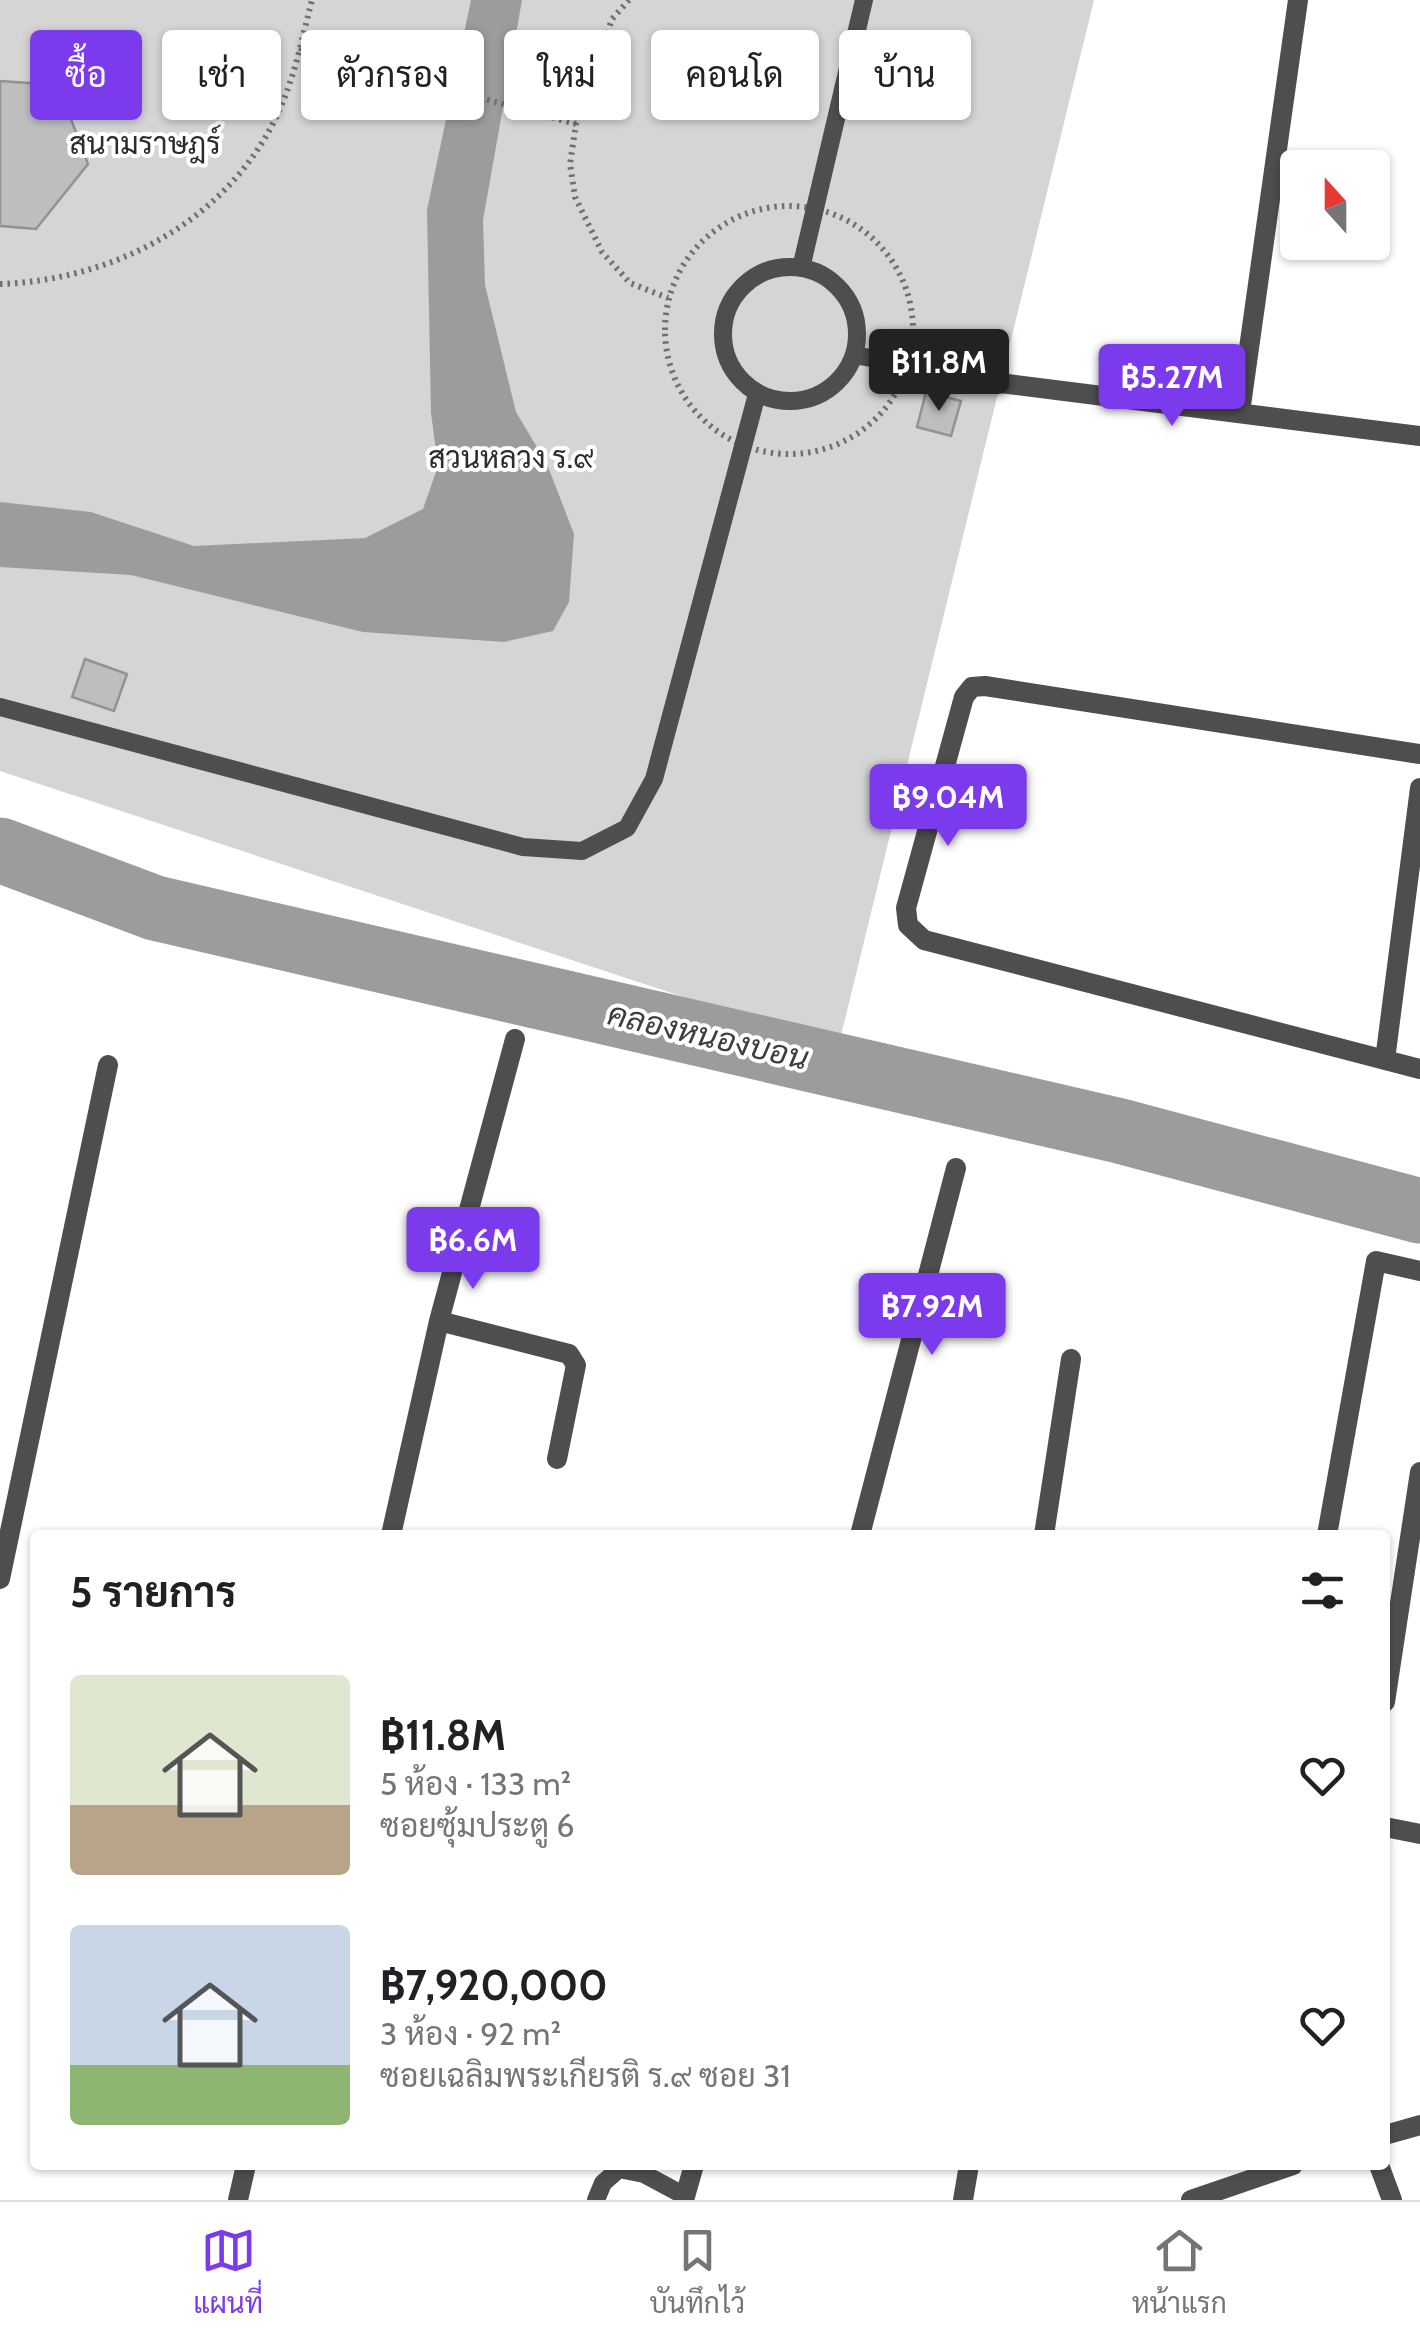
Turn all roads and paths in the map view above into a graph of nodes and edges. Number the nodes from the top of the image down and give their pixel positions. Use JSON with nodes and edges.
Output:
{"nodes":[{"id":1,"x":312,"y":0,"type":"edge"},
{"id":2,"x":628,"y":0,"type":"edge"},
{"id":3,"x":864,"y":0,"type":"edge"},
{"id":4,"x":1298,"y":0,"type":"edge"},
{"id":5,"x":299,"y":48,"type":"junction"},
{"id":6,"x":576,"y":124,"type":"junction"},
{"id":7,"x":814,"y":208,"type":"junction"},
{"id":8,"x":801,"y":268,"type":"junction"},
{"id":9,"x":0,"y":284,"type":"edge"},
{"id":10,"x":668,"y":298,"type":"junction"},
{"id":11,"x":854,"y":354,"type":"junction"},
{"id":12,"x":909,"y":365,"type":"junction"},
{"id":13,"x":934,"y":368,"type":"joint"},
{"id":14,"x":757,"y":394,"type":"junction"},
{"id":15,"x":1240,"y":412,"type":"junction"},
{"id":16,"x":1420,"y":436,"type":"edge"},
{"id":17,"x":741,"y":446,"type":"junction"},
{"id":18,"x":0,"y":707,"type":"edge"},
{"id":19,"x":1420,"y":754,"type":"edge"},
{"id":20,"x":1420,"y":788,"type":"edge"},
{"id":21,"x":516,"y":1040,"type":"dead end"},
{"id":22,"x":1384,"y":1060,"type":"junction"},
{"id":23,"x":108,"y":1064,"type":"dead end"},
{"id":24,"x":1420,"y":1069,"type":"edge"},
{"id":25,"x":956,"y":1168,"type":"dead end"},
{"id":26,"x":1420,"y":1271,"type":"edge"},
{"id":27,"x":440,"y":1321,"type":"junction"},
{"id":28,"x":1072,"y":1358,"type":"dead end"},
{"id":29,"x":557,"y":1459,"type":"dead end"},
{"id":30,"x":1420,"y":1472,"type":"edge"},
{"id":31,"x":1417,"y":1519,"type":"edge"},
{"id":32,"x":392,"y":1530,"type":"edge"},
{"id":33,"x":861,"y":1530,"type":"edge"},
{"id":34,"x":1045,"y":1530,"type":"edge"},
{"id":35,"x":1328,"y":1530,"type":"edge"},
{"id":36,"x":0,"y":1578,"type":"edge"},
{"id":37,"x":1390,"y":1673,"type":"edge"},
{"id":38,"x":1390,"y":1828,"type":"edge"},
{"id":39,"x":1420,"y":1834,"type":"edge"},
{"id":40,"x":1420,"y":2125,"type":"edge"},
{"id":41,"x":1390,"y":2134,"type":"edge"},
{"id":42,"x":245,"y":2170,"type":"edge"},
{"id":43,"x":618,"y":2170,"type":"edge"},
{"id":44,"x":624,"y":2170,"type":"edge"},
{"id":45,"x":693,"y":2170,"type":"edge"},
{"id":46,"x":968,"y":2170,"type":"edge"},
{"id":47,"x":1278,"y":2170,"type":"edge"},
{"id":48,"x":1382,"y":2170,"type":"edge"},
{"id":49,"x":685,"y":2198,"type":"edge"},
{"id":50,"x":238,"y":2200,"type":"edge"},
{"id":51,"x":596,"y":2200,"type":"edge"},
{"id":52,"x":962,"y":2200,"type":"edge"},
{"id":53,"x":1191,"y":2200,"type":"edge"},
{"id":54,"x":1392,"y":2200,"type":"edge"}],
"edges":[{"from":1,"to":5,"type":"path"},
{"from":2,"to":6,"type":"path"},
{"from":3,"to":7,"type":"lane"},
{"from":4,"to":15,"type":"street"},
{"from":5,"to":6,"type":"path"},
{"from":5,"to":9,"type":"path"},
{"from":6,"to":10,"type":"path"},
{"from":7,"to":8,"type":"lane"},
{"from":7,"to":10,"type":"path"},
{"from":7,"to":12,"type":"path"},
{"from":8,"to":11,"type":"lane"},
{"from":8,"to":14,"type":"lane"},
{"from":10,"to":17,"type":"path"},
{"from":11,"to":12,"type":"lane"},
{"from":11,"to":14,"type":"lane"},
{"from":12,"to":13,"type":"lane"},
{"from":12,"to":17,"type":"path"},
{"from":13,"to":15,"type":"street"},
{"from":14,"to":17,"type":"lane"},
{"from":15,"to":16,"type":"street"},
{"from":17,"to":18,"type":"lane"},
{"from":19,"to":22,"type":"street"},
{"from":20,"to":22,"type":"street"},
{"from":21,"to":27,"type":"street"},
{"from":22,"to":24,"type":"street"},
{"from":23,"to":36,"type":"street"},
{"from":25,"to":33,"type":"street"},
{"from":26,"to":35,"type":"street"},
{"from":27,"to":29,"type":"street"},
{"from":27,"to":32,"type":"street"},
{"from":28,"to":34,"type":"street"},
{"from":30,"to":31,"type":"street"},
{"from":31,"to":37,"type":"street"},
{"from":38,"to":39,"type":"street"},
{"from":40,"to":41,"type":"street"},
{"from":42,"to":50,"type":"street"},
{"from":43,"to":51,"type":"lane"},
{"from":44,"to":49,"type":"lane"},
{"from":45,"to":49,"type":"street"},
{"from":46,"to":52,"type":"street"},
{"from":47,"to":53,"type":"street"},
{"from":48,"to":54,"type":"street"}]}
